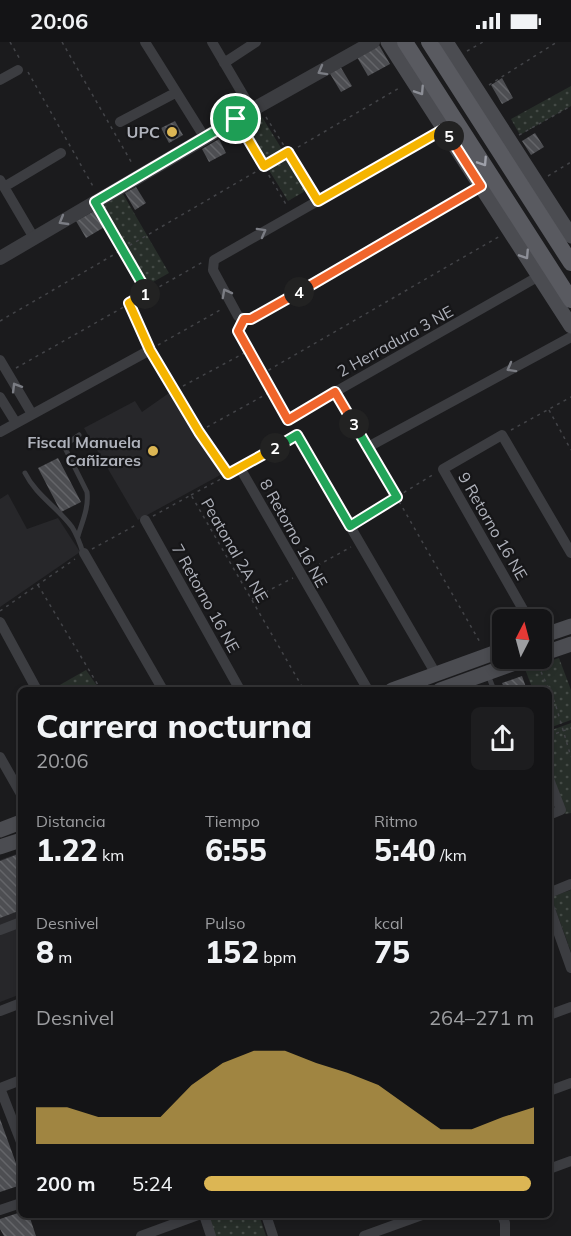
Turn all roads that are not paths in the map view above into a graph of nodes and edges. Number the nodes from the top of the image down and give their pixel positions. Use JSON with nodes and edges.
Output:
{"nodes":[{"id":1,"x":144,"y":42,"type":"edge"},
{"id":2,"x":212,"y":42,"type":"edge"},
{"id":3,"x":256,"y":42,"type":"edge"},
{"id":4,"x":374,"y":42,"type":"edge"},
{"id":5,"x":388,"y":42,"type":"edge"},
{"id":6,"x":405,"y":42,"type":"edge"},
{"id":7,"x":429,"y":42,"type":"edge"},
{"id":8,"x":446,"y":42,"type":"edge"},
{"id":9,"x":224,"y":63,"type":"junction"},
{"id":10,"x":22,"y":67,"type":"road end"},
{"id":11,"x":0,"y":80,"type":"edge"},
{"id":12,"x":175,"y":93,"type":"junction"},
{"id":13,"x":255,"y":108,"type":"junction"},
{"id":14,"x":120,"y":122,"type":"dead end"},
{"id":15,"x":444,"y":129,"type":"junction"},
{"id":16,"x":204,"y":138,"type":"junction"},
{"id":17,"x":61,"y":153,"type":"dead end"},
{"id":18,"x":2,"y":183,"type":"edge"},
{"id":19,"x":481,"y":186,"type":"junction"},
{"id":20,"x":515,"y":227,"type":"junction"},
{"id":21,"x":571,"y":236,"type":"edge"},
{"id":22,"x":34,"y":238,"type":"junction"},
{"id":23,"x":0,"y":258,"type":"edge"},
{"id":24,"x":571,"y":263,"type":"edge"},
{"id":25,"x":538,"y":276,"type":"junction"},
{"id":26,"x":571,"y":300,"type":"edge"},
{"id":27,"x":571,"y":326,"type":"edge"},
{"id":28,"x":571,"y":336,"type":"edge"},
{"id":29,"x":0,"y":360,"type":"edge"},
{"id":30,"x":0,"y":397,"type":"edge"},
{"id":31,"x":32,"y":414,"type":"junction"},
{"id":32,"x":16,"y":423,"type":"junction"},
{"id":33,"x":0,"y":432,"type":"edge"},
{"id":34,"x":199,"y":432,"type":"road end"},
{"id":35,"x":79,"y":435,"type":"dead end"},
{"id":36,"x":25,"y":473,"type":"dead end"},
{"id":37,"x":145,"y":520,"type":"road end"},
{"id":38,"x":78,"y":536,"type":"junction"},
{"id":39,"x":84,"y":553,"type":"joint"},
{"id":40,"x":571,"y":553,"type":"edge"},
{"id":41,"x":523,"y":609,"type":"edge"},
{"id":42,"x":0,"y":622,"type":"edge"},
{"id":43,"x":571,"y":626,"type":"edge"},
{"id":44,"x":552,"y":633,"type":"edge"},
{"id":45,"x":571,"y":644,"type":"edge"},
{"id":46,"x":552,"y":651,"type":"edge"},
{"id":47,"x":492,"y":654,"type":"edge"},
{"id":48,"x":499,"y":669,"type":"edge"},
{"id":49,"x":488,"y":673,"type":"junction"},
{"id":50,"x":436,"y":674,"type":"junction"},
{"id":51,"x":35,"y":687,"type":"edge"},
{"id":52,"x":161,"y":687,"type":"edge"},
{"id":53,"x":238,"y":687,"type":"edge"},
{"id":54,"x":366,"y":687,"type":"edge"},
{"id":55,"x":400,"y":687,"type":"edge"},
{"id":56,"x":448,"y":687,"type":"edge"},
{"id":57,"x":493,"y":687,"type":"edge"},
{"id":58,"x":0,"y":757,"type":"edge"},
{"id":59,"x":552,"y":786,"type":"edge"},
{"id":60,"x":18,"y":789,"type":"edge"},
{"id":61,"x":552,"y":814,"type":"edge"},
{"id":62,"x":18,"y":823,"type":"edge"},
{"id":63,"x":0,"y":830,"type":"edge"},
{"id":64,"x":18,"y":841,"type":"edge"},
{"id":65,"x":0,"y":848,"type":"edge"},
{"id":66,"x":571,"y":884,"type":"edge"},
{"id":67,"x":552,"y":892,"type":"edge"},
{"id":68,"x":552,"y":914,"type":"edge"},
{"id":69,"x":18,"y":923,"type":"edge"},
{"id":70,"x":0,"y":930,"type":"edge"},
{"id":71,"x":571,"y":968,"type":"edge"},
{"id":72,"x":18,"y":1004,"type":"edge"},
{"id":73,"x":571,"y":1007,"type":"edge"},
{"id":74,"x":0,"y":1011,"type":"edge"},
{"id":75,"x":552,"y":1014,"type":"edge"},
{"id":76,"x":18,"y":1081,"type":"edge"},
{"id":77,"x":571,"y":1083,"type":"edge"},
{"id":78,"x":0,"y":1088,"type":"edge"},
{"id":79,"x":552,"y":1089,"type":"edge"},
{"id":80,"x":18,"y":1134,"type":"edge"},
{"id":81,"x":571,"y":1161,"type":"edge"},
{"id":82,"x":552,"y":1168,"type":"edge"},
{"id":83,"x":18,"y":1204,"type":"edge"},
{"id":84,"x":0,"y":1210,"type":"edge"},
{"id":85,"x":190,"y":1218,"type":"edge"},
{"id":86,"x":205,"y":1218,"type":"edge"},
{"id":87,"x":267,"y":1218,"type":"edge"},
{"id":88,"x":414,"y":1218,"type":"edge"},
{"id":89,"x":503,"y":1218,"type":"edge"},
{"id":90,"x":141,"y":1236,"type":"edge"},
{"id":91,"x":212,"y":1236,"type":"edge"},
{"id":92,"x":273,"y":1236,"type":"edge"},
{"id":93,"x":364,"y":1236,"type":"edge"},
{"id":94,"x":505,"y":1236,"type":"edge"}],
"edges":[{"from":1,"to":12,"type":"street"},
{"from":2,"to":9,"type":"street"},
{"from":3,"to":9,"type":"street"},
{"from":4,"to":13,"type":"street","one_way":true},
{"from":5,"to":15,"type":"main road","one_way":true},
{"from":6,"to":20,"type":"main road","one_way":true},
{"from":7,"to":24,"type":"main road"},
{"from":8,"to":21,"type":"main road"},
{"from":9,"to":13,"type":"street"},
{"from":10,"to":11,"type":"street"},
{"from":12,"to":14,"type":"street"},
{"from":12,"to":16,"type":"street"},
{"from":13,"to":16,"type":"street"},
{"from":15,"to":19,"type":"main road"},
{"from":19,"to":15,"type":"street","one_way":true},
{"from":16,"to":22,"type":"street","one_way":true},
{"from":17,"to":18,"type":"street"},
{"from":18,"to":22,"type":"street"},
{"from":19,"to":20,"type":"main road"},
{"from":20,"to":25,"type":"main road","one_way":true},
{"from":20,"to":26,"type":"main road"},
{"from":22,"to":23,"type":"street"},
{"from":25,"to":27,"type":"main road"},
{"from":28,"to":25,"type":"street","name":"2 Herradura 3 NE","one_way":true},
{"from":31,"to":29,"type":"street","one_way":true},
{"from":30,"to":32,"type":"street"},
{"from":31,"to":32,"type":"street"},
{"from":31,"to":34,"type":"street"},
{"from":32,"to":33,"type":"street"},
{"from":35,"to":38,"type":"lane"},
{"from":36,"to":38,"type":"lane"},
{"from":37,"to":53,"type":"street","name":"7 Retorno 16 NE"},
{"from":38,"to":39,"type":"lane"},
{"from":39,"to":52,"type":"street"},
{"from":40,"to":41,"type":"street","name":"9 Retorno 16 NE"},
{"from":42,"to":51,"type":"street"},
{"from":43,"to":44,"type":"main road"},
{"from":45,"to":46,"type":"main road"},
{"from":47,"to":50,"type":"main road"},
{"from":48,"to":49,"type":"main road"},
{"from":49,"to":56,"type":"main road"},
{"from":49,"to":57,"type":"lane"},
{"from":50,"to":54,"type":"street","name":"8 Retorno 16 NE"},
{"from":50,"to":55,"type":"main road"},
{"from":58,"to":60,"type":"street"},
{"from":59,"to":61,"type":"street"},
{"from":62,"to":63,"type":"main road"},
{"from":64,"to":65,"type":"main road"},
{"from":66,"to":67,"type":"street"},
{"from":68,"to":71,"type":"street"},
{"from":69,"to":70,"type":"street"},
{"from":72,"to":74,"type":"street"},
{"from":73,"to":75,"type":"street"},
{"from":76,"to":78,"type":"street"},
{"from":77,"to":79,"type":"street"},
{"from":78,"to":80,"type":"street"},
{"from":81,"to":82,"type":"street"},
{"from":83,"to":84,"type":"street"},
{"from":85,"to":90,"type":"street"},
{"from":86,"to":91,"type":"street"},
{"from":87,"to":92,"type":"street"},
{"from":88,"to":93,"type":"street"},
{"from":89,"to":94,"type":"street"}]}
